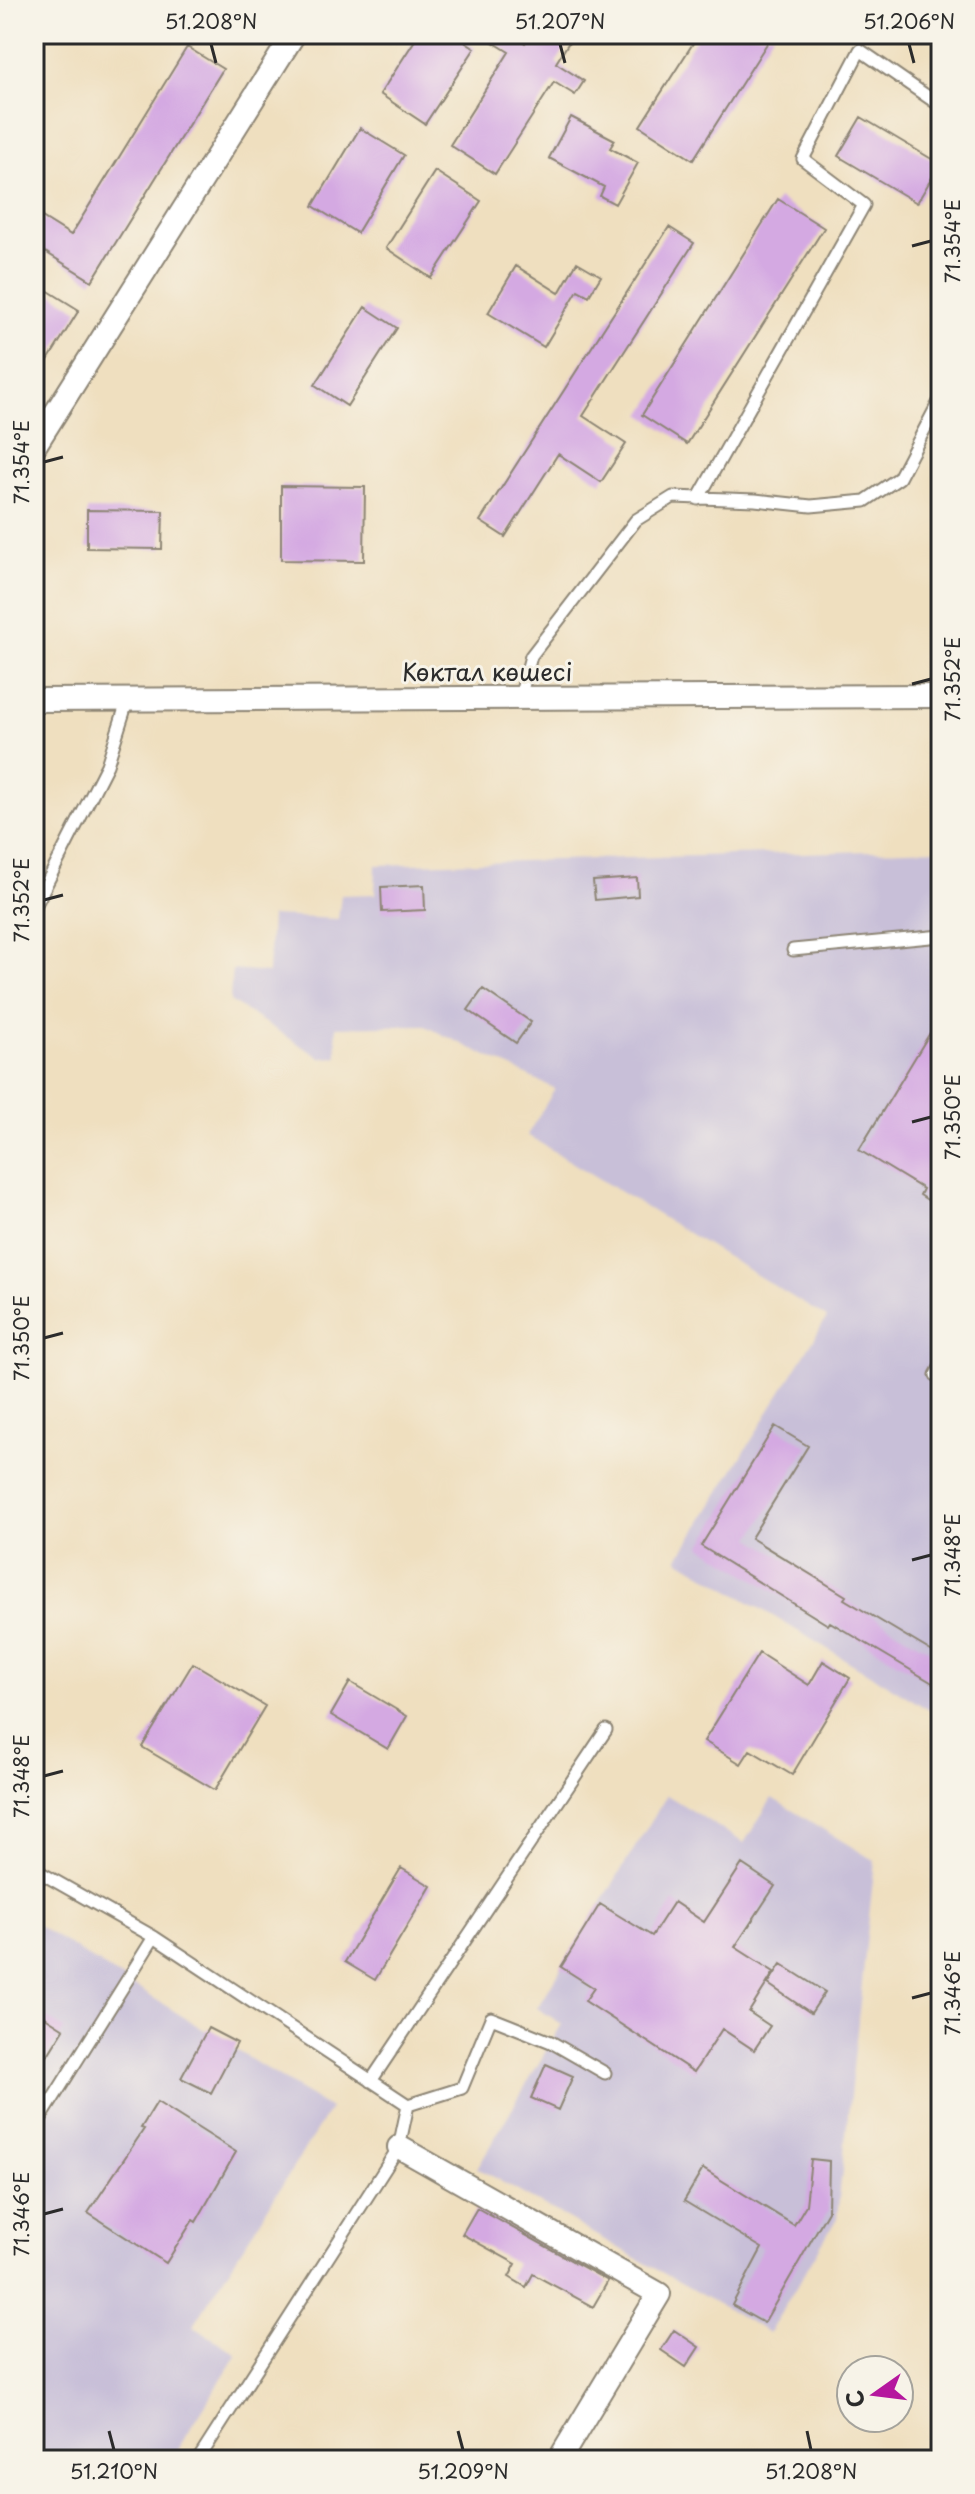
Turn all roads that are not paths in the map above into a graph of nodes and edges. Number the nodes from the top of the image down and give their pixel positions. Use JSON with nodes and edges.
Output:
{"nodes":[{"id":1,"x":294,"y":34,"type":"edge"},
{"id":2,"x":941,"y":106,"type":"edge"},
{"id":3,"x":941,"y":398,"type":"edge"},
{"id":4,"x":34,"y":447,"type":"edge"},
{"id":5,"x":698,"y":499,"type":"junction"},
{"id":6,"x":941,"y":696,"type":"edge"},
{"id":7,"x":520,"y":698,"type":"junction"},
{"id":8,"x":34,"y":700,"type":"edge"},
{"id":9,"x":127,"y":702,"type":"junction"},
{"id":10,"x":34,"y":908,"type":"edge"},
{"id":11,"x":941,"y":936,"type":"edge"},
{"id":12,"x":793,"y":950,"type":"dead end"},
{"id":13,"x":606,"y":1730,"type":"dead end"},
{"id":14,"x":34,"y":1869,"type":"edge"},
{"id":15,"x":154,"y":1937,"type":"junction"},
{"id":16,"x":605,"y":2073,"type":"dead end"},
{"id":17,"x":371,"y":2081,"type":"junction"},
{"id":18,"x":408,"y":2105,"type":"junction"},
{"id":19,"x":34,"y":2129,"type":"edge"},
{"id":20,"x":399,"y":2147,"type":"junction"},
{"id":21,"x":198,"y":2460,"type":"edge"},
{"id":22,"x":559,"y":2460,"type":"edge"}],
"edges":[{"from":1,"to":4,"type":"street"},
{"from":2,"to":5,"type":"lane"},
{"from":3,"to":5,"type":"lane"},
{"from":5,"to":7,"type":"lane"},
{"from":6,"to":7,"type":"street","name":"Көктал көшесі"},
{"from":7,"to":9,"type":"street","name":"Көктал көшесі"},
{"from":8,"to":9,"type":"street","name":"Көктал көшесі"},
{"from":9,"to":10,"type":"lane"},
{"from":11,"to":12,"type":"lane"},
{"from":13,"to":17,"type":"lane"},
{"from":14,"to":15,"type":"lane"},
{"from":15,"to":17,"type":"lane"},
{"from":15,"to":19,"type":"lane"},
{"from":16,"to":18,"type":"lane"},
{"from":17,"to":18,"type":"lane"},
{"from":18,"to":20,"type":"lane"},
{"from":20,"to":21,"type":"lane"},
{"from":20,"to":22,"type":"street"}]}
